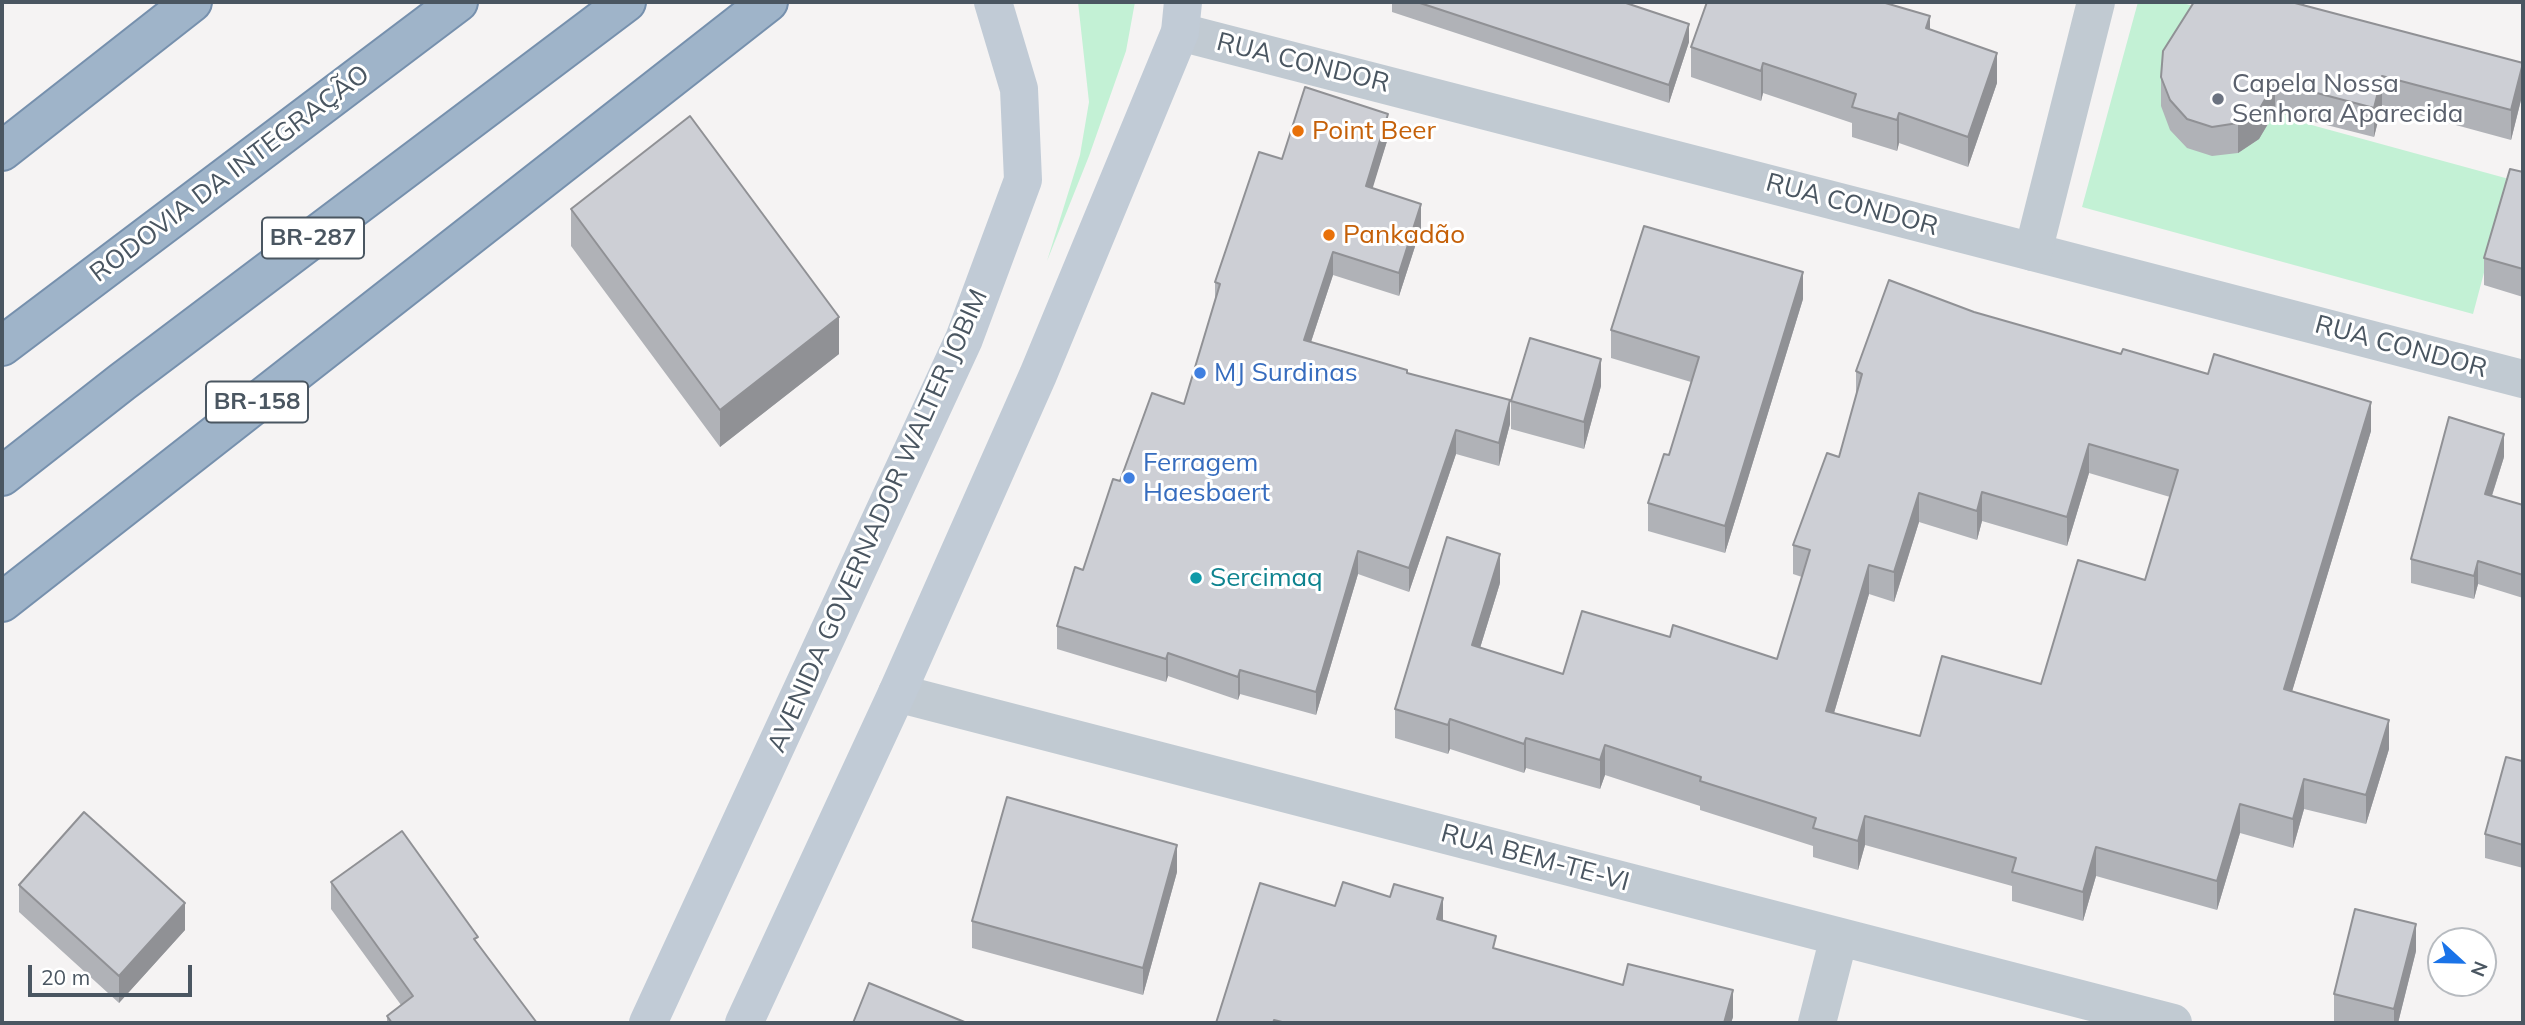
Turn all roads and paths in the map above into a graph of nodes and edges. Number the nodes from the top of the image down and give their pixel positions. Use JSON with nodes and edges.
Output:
{"nodes":[{"id":1,"x":192,"y":2,"type":"edge"},
{"id":2,"x":458,"y":2,"type":"edge"},
{"id":3,"x":626,"y":2,"type":"edge"},
{"id":4,"x":768,"y":2,"type":"edge"},
{"id":5,"x":993,"y":2,"type":"edge"},
{"id":6,"x":2096,"y":2,"type":"edge"},
{"id":7,"x":1188,"y":12,"type":"edge"},
{"id":8,"x":2,"y":151,"type":"edge"},
{"id":9,"x":2033,"y":252,"type":"junction"},
{"id":10,"x":2,"y":346,"type":"edge"},
{"id":11,"x":2523,"y":379,"type":"edge"},
{"id":12,"x":2,"y":476,"type":"edge"},
{"id":13,"x":2,"y":602,"type":"edge"},
{"id":14,"x":897,"y":692,"type":"junction"},
{"id":15,"x":1839,"y":937,"type":"junction"},
{"id":16,"x":648,"y":1023,"type":"edge"},
{"id":17,"x":744,"y":1023,"type":"edge"},
{"id":18,"x":1817,"y":1023,"type":"edge"},
{"id":19,"x":2173,"y":1023,"type":"edge"}],
"edges":[{"from":1,"to":8,"type":"highway"},
{"from":2,"to":10,"type":"highway","name":"RODOVIA DA INTEGRAÇÃO"},
{"from":3,"to":12,"type":"highway","number":"BR-287"},
{"from":4,"to":13,"type":"highway","number":"BR-158"},
{"from":5,"to":16,"type":"main road","name":"AVENIDA GOVERNADOR WALTER JOBIM"},
{"from":6,"to":9,"type":"street"},
{"from":7,"to":9,"type":"street","name":"RUA CONDOR"},
{"from":7,"to":14,"type":"main road"},
{"from":9,"to":11,"type":"street","name":"RUA CONDOR"},
{"from":14,"to":15,"type":"street","name":"RUA BEM-TE-VI"},
{"from":14,"to":17,"type":"main road"},
{"from":15,"to":18,"type":"street"},
{"from":15,"to":19,"type":"street","name":"RUA BEM-TE-VI"}]}
